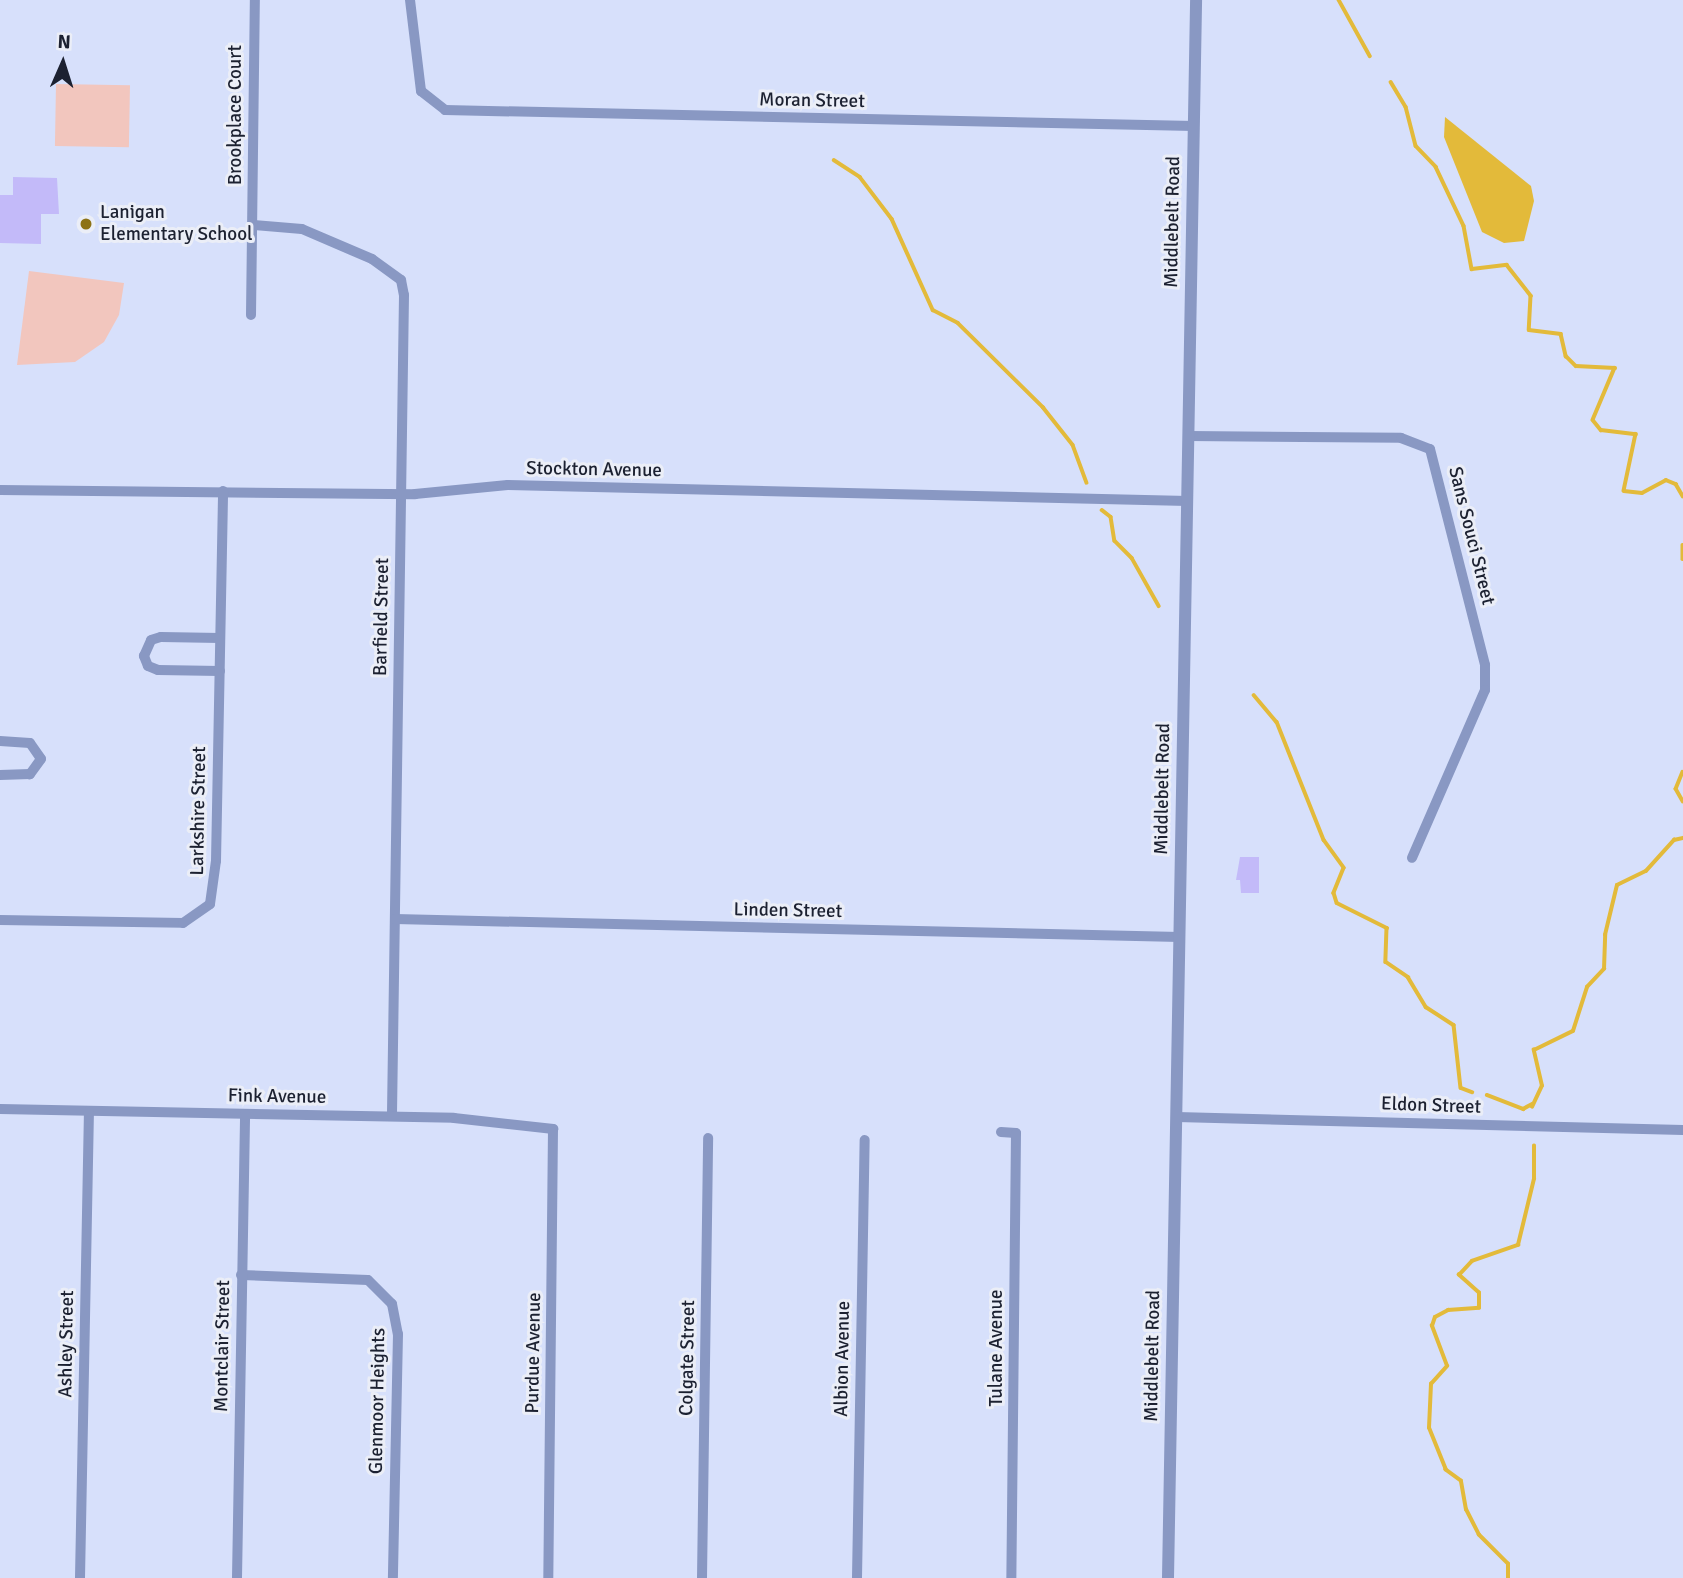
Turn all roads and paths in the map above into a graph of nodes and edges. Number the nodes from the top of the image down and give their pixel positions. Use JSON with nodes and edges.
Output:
{"nodes":[{"id":1,"x":255,"y":0,"type":"edge"},
{"id":2,"x":410,"y":0,"type":"edge"},
{"id":3,"x":1196,"y":0,"type":"edge"},
{"id":4,"x":1194,"y":126,"type":"junction"},
{"id":5,"x":253,"y":225,"type":"junction"},
{"id":6,"x":251,"y":315,"type":"dead end"},
{"id":7,"x":1189,"y":436,"type":"junction"},
{"id":8,"x":0,"y":490,"type":"edge"},
{"id":9,"x":223,"y":491,"type":"junction"},
{"id":10,"x":401,"y":494,"type":"junction"},
{"id":11,"x":1188,"y":502,"type":"junction"},
{"id":12,"x":220,"y":638,"type":"junction"},
{"id":13,"x":220,"y":671,"type":"junction"},
{"id":14,"x":0,"y":741,"type":"edge"},
{"id":15,"x":0,"y":775,"type":"edge"},
{"id":16,"x":1412,"y":859,"type":"dead end"},
{"id":17,"x":395,"y":919,"type":"junction"},
{"id":18,"x":0,"y":920,"type":"edge"},
{"id":19,"x":1180,"y":937,"type":"junction"},
{"id":20,"x":0,"y":1110,"type":"edge"},
{"id":21,"x":89,"y":1111,"type":"junction"},
{"id":22,"x":245,"y":1114,"type":"junction"},
{"id":23,"x":392,"y":1116,"type":"junction"},
{"id":24,"x":1177,"y":1117,"type":"junction"},
{"id":25,"x":553,"y":1129,"type":"joint"},
{"id":26,"x":1683,"y":1130,"type":"edge"},
{"id":27,"x":1001,"y":1132,"type":"dead end"},
{"id":28,"x":708,"y":1138,"type":"dead end"},
{"id":29,"x":865,"y":1140,"type":"dead end"},
{"id":30,"x":241,"y":1275,"type":"junction"},
{"id":31,"x":80,"y":1578,"type":"edge"},
{"id":32,"x":237,"y":1578,"type":"edge"},
{"id":33,"x":393,"y":1578,"type":"edge"},
{"id":34,"x":548,"y":1578,"type":"edge"},
{"id":35,"x":702,"y":1578,"type":"edge"},
{"id":36,"x":857,"y":1578,"type":"edge"},
{"id":37,"x":1011,"y":1578,"type":"edge"},
{"id":38,"x":1168,"y":1578,"type":"edge"}],
"edges":[{"from":1,"to":5,"type":"street","name":"Brookplace Court"},
{"from":2,"to":4,"type":"street","name":"Moran Street"},
{"from":3,"to":4,"type":"street","name":"Middlebelt Road"},
{"from":4,"to":7,"type":"street","name":"Middlebelt Road"},
{"from":5,"to":6,"type":"street","name":"Brookplace Court"},
{"from":5,"to":10,"type":"street","name":"Barfield Street"},
{"from":7,"to":11,"type":"street","name":"Middlebelt Road"},
{"from":7,"to":16,"type":"street","name":"Sans Souci Street"},
{"from":8,"to":9,"type":"street","name":"Stockton Avenue"},
{"from":9,"to":10,"type":"street","name":"Stockton Avenue"},
{"from":9,"to":12,"type":"street","name":"Larkshire Street"},
{"from":10,"to":11,"type":"street","name":"Stockton Avenue"},
{"from":10,"to":17,"type":"street","name":"Barfield Street"},
{"from":11,"to":19,"type":"street","name":"Middlebelt Road"},
{"from":12,"to":13,"type":"street","name":"Larkshire Street"},
{"from":12,"to":13,"type":"street"},
{"from":13,"to":18,"type":"street","name":"Larkshire Street"},
{"from":14,"to":15,"type":"street"},
{"from":17,"to":19,"type":"street","name":"Linden Street"},
{"from":17,"to":23,"type":"street","name":"Barfield Street"},
{"from":19,"to":24,"type":"street","name":"Middlebelt Road"},
{"from":20,"to":21,"type":"street","name":"Fink Avenue"},
{"from":21,"to":22,"type":"street","name":"Fink Avenue"},
{"from":21,"to":31,"type":"street","name":"Ashley Street"},
{"from":22,"to":23,"type":"street","name":"Fink Avenue"},
{"from":22,"to":30,"type":"street","name":"Montclair Street"},
{"from":23,"to":25,"type":"street","name":"Fink Avenue"},
{"from":24,"to":26,"type":"street","name":"Eldon Street"},
{"from":24,"to":38,"type":"street","name":"Middlebelt Road"},
{"from":25,"to":34,"type":"street","name":"Purdue Avenue"},
{"from":27,"to":37,"type":"street","name":"Tulane Avenue"},
{"from":28,"to":35,"type":"street","name":"Colgate Street"},
{"from":29,"to":36,"type":"street","name":"Albion Avenue"},
{"from":30,"to":32,"type":"street","name":"Montclair Street"},
{"from":30,"to":33,"type":"street","name":"Glenmoor Heights"}]}
